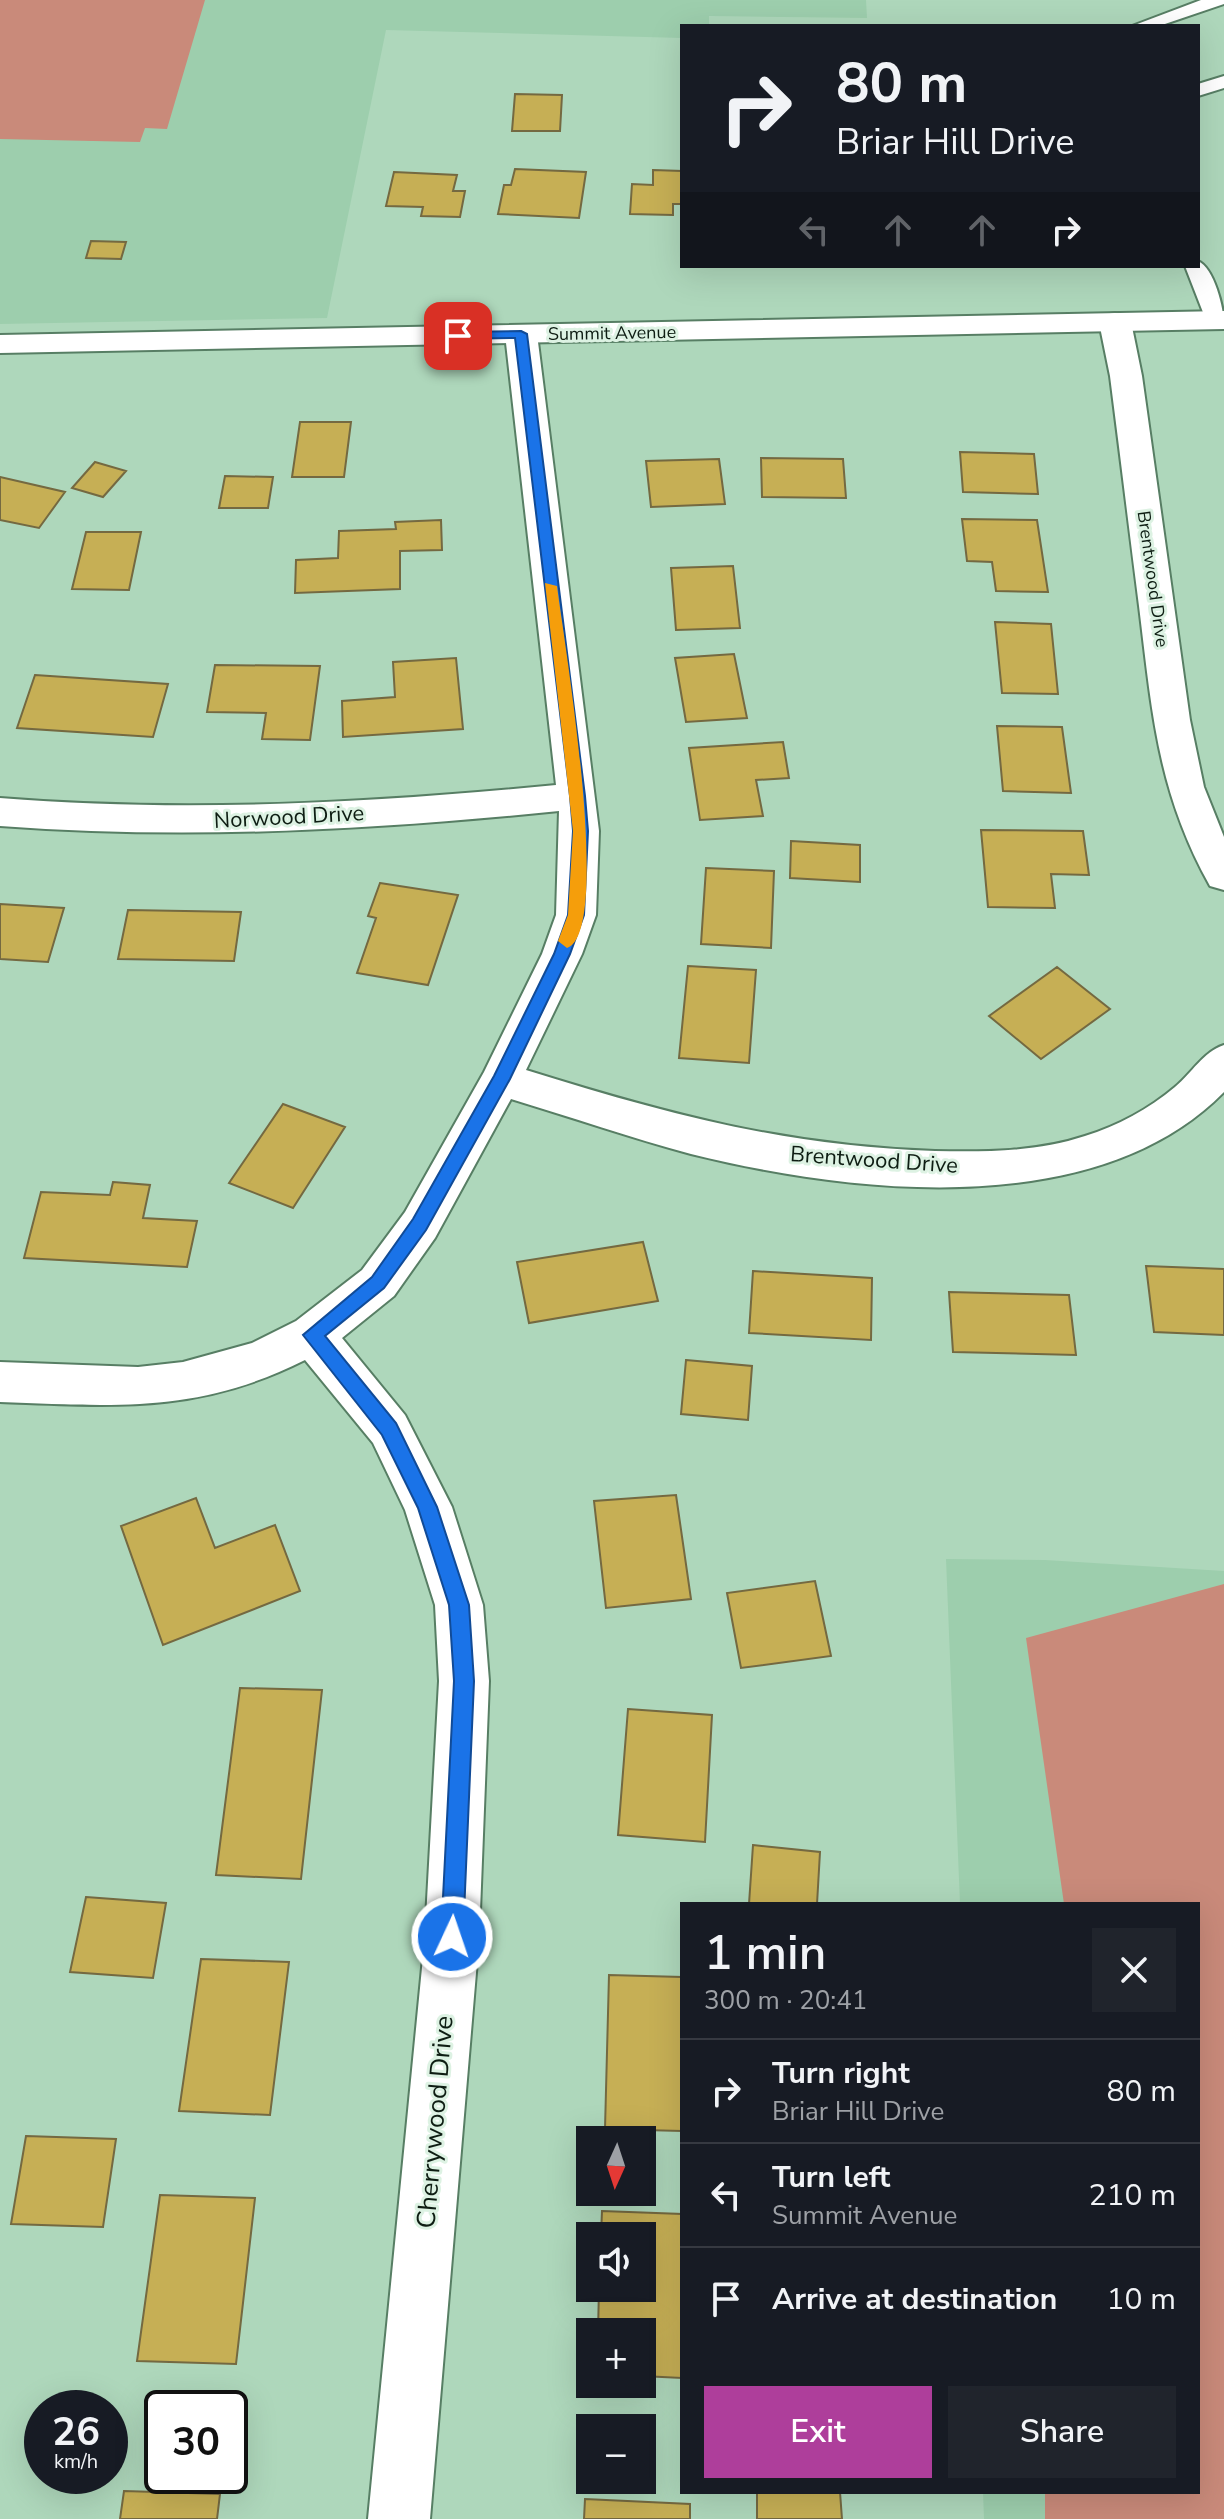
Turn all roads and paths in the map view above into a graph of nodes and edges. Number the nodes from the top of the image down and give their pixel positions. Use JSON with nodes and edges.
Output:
{"nodes":[{"id":1,"x":1219,"y":0,"type":"edge"},
{"id":2,"x":1147,"y":24,"type":"edge"},
{"id":3,"x":1224,"y":82,"type":"edge"},
{"id":4,"x":1200,"y":89,"type":"edge"},
{"id":5,"x":1196,"y":268,"type":"edge"},
{"id":6,"x":1221,"y":320,"type":"edge"},
{"id":7,"x":1115,"y":322,"type":"junction"},
{"id":8,"x":521,"y":334,"type":"junction"},
{"id":9,"x":0,"y":344,"type":"edge"},
{"id":10,"x":578,"y":796,"type":"junction"},
{"id":11,"x":0,"y":812,"type":"edge"},
{"id":12,"x":1224,"y":876,"type":"edge"},
{"id":13,"x":1221,"y":1072,"type":"edge"},
{"id":14,"x":501,"y":1079,"type":"junction"},
{"id":15,"x":312,"y":1335,"type":"junction"},
{"id":16,"x":0,"y":1382,"type":"edge"},
{"id":17,"x":399,"y":2519,"type":"edge"}],
"edges":[{"from":1,"to":2,"type":"lane"},
{"from":3,"to":4,"type":"lane"},
{"from":5,"to":6,"type":"lane"},
{"from":6,"to":7,"type":"street","name":"Summit Avenue"},
{"from":7,"to":8,"type":"street","name":"Summit Avenue"},
{"from":7,"to":12,"type":"street","name":"Brentwood Drive"},
{"from":8,"to":9,"type":"street","name":"Summit Avenue"},
{"from":8,"to":10,"type":"street"},
{"from":10,"to":11,"type":"street","name":"Norwood Drive"},
{"from":10,"to":14,"type":"street"},
{"from":13,"to":14,"type":"street","name":"Brentwood Drive"},
{"from":14,"to":15,"type":"street"},
{"from":15,"to":16,"type":"street"},
{"from":15,"to":17,"type":"street","name":"Cherrywood Drive"}]}
